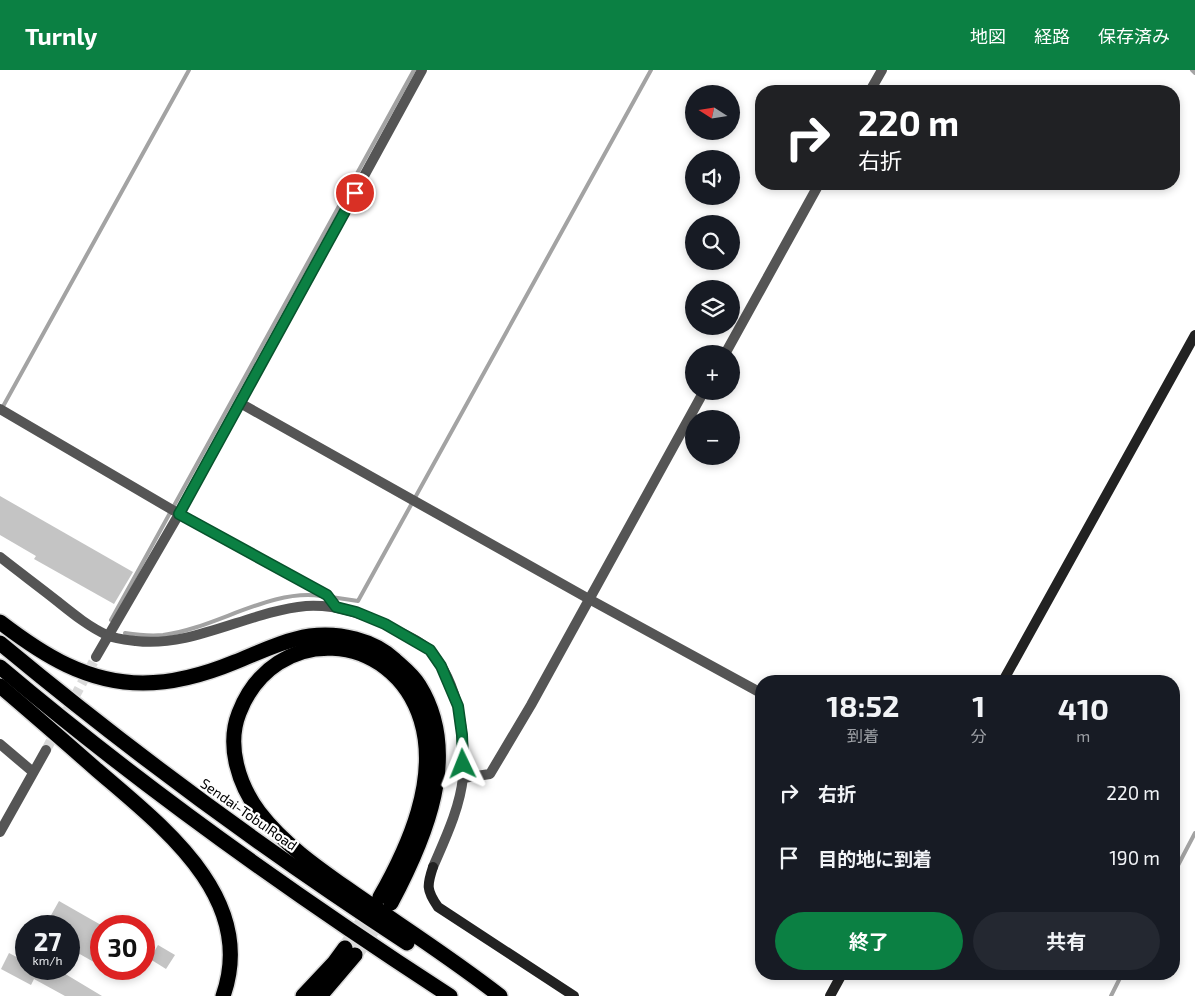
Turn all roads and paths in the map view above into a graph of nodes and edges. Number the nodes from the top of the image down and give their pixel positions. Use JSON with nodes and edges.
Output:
{"nodes":[{"id":1,"x":422,"y":70,"type":"edge"},
{"id":2,"x":882,"y":70,"type":"edge"},
{"id":3,"x":873,"y":85,"type":"edge"},
{"id":4,"x":816,"y":190,"type":"edge"},
{"id":5,"x":1195,"y":335,"type":"edge"},
{"id":6,"x":730,"y":345,"type":"edge"},
{"id":7,"x":699,"y":400,"type":"edge"},
{"id":8,"x":240,"y":403,"type":"junction"},
{"id":9,"x":3,"y":411,"type":"edge"},
{"id":10,"x":174,"y":511,"type":"junction"},
{"id":11,"x":0,"y":557,"type":"edge"},
{"id":12,"x":589,"y":599,"type":"junction"},
{"id":13,"x":331,"y":601,"type":"junction"},
{"id":14,"x":0,"y":622,"type":"edge"},
{"id":15,"x":108,"y":636,"type":"junction"},
{"id":16,"x":0,"y":643,"type":"edge"},
{"id":17,"x":96,"y":656,"type":"tunnel mouth"},
{"id":18,"x":0,"y":667,"type":"edge"},
{"id":19,"x":1006,"y":675,"type":"edge"},
{"id":20,"x":0,"y":686,"type":"edge"},
{"id":21,"x":755,"y":690,"type":"edge"},
{"id":22,"x":0,"y":744,"type":"edge"},
{"id":23,"x":46,"y":750,"type":"tunnel mouth"},
{"id":24,"x":33,"y":772,"type":"junction"},
{"id":25,"x":463,"y":778,"type":"junction"},
{"id":26,"x":0,"y":832,"type":"edge"},
{"id":27,"x":839,"y":980,"type":"edge"},
{"id":28,"x":223,"y":996,"type":"edge"},
{"id":29,"x":303,"y":996,"type":"edge"},
{"id":30,"x":320,"y":996,"type":"edge"},
{"id":31,"x":450,"y":996,"type":"edge"},
{"id":32,"x":490,"y":996,"type":"edge"},
{"id":33,"x":500,"y":996,"type":"edge"},
{"id":34,"x":574,"y":996,"type":"edge"},
{"id":35,"x":830,"y":996,"type":"edge"}],
"edges":[{"from":1,"to":8,"type":"street"},
{"from":2,"to":3,"type":"street"},
{"from":4,"to":6,"type":"street"},
{"from":5,"to":19,"type":"street"},
{"from":7,"to":12,"type":"street"},
{"from":8,"to":10,"type":"street"},
{"from":8,"to":12,"type":"street"},
{"from":9,"to":10,"type":"street"},
{"from":10,"to":13,"type":"street"},
{"from":10,"to":15,"type":"street"},
{"from":11,"to":15,"type":"street"},
{"from":12,"to":21,"type":"street"},
{"from":12,"to":25,"type":"street"},
{"from":13,"to":15,"type":"street"},
{"from":13,"to":25,"type":"street"},
{"from":14,"to":33,"type":"highway"},
{"from":15,"to":17,"type":"street"},
{"from":16,"to":32,"type":"highway","name":"Sendai-Tobu Road"},
{"from":18,"to":31,"type":"highway"},
{"from":20,"to":28,"type":"highway"},
{"from":22,"to":24,"type":"street"},
{"from":23,"to":24,"type":"street"},
{"from":24,"to":26,"type":"street"},
{"from":25,"to":34,"type":"street"},
{"from":27,"to":35,"type":"street"},
{"from":29,"to":30,"type":"highway"}]}
